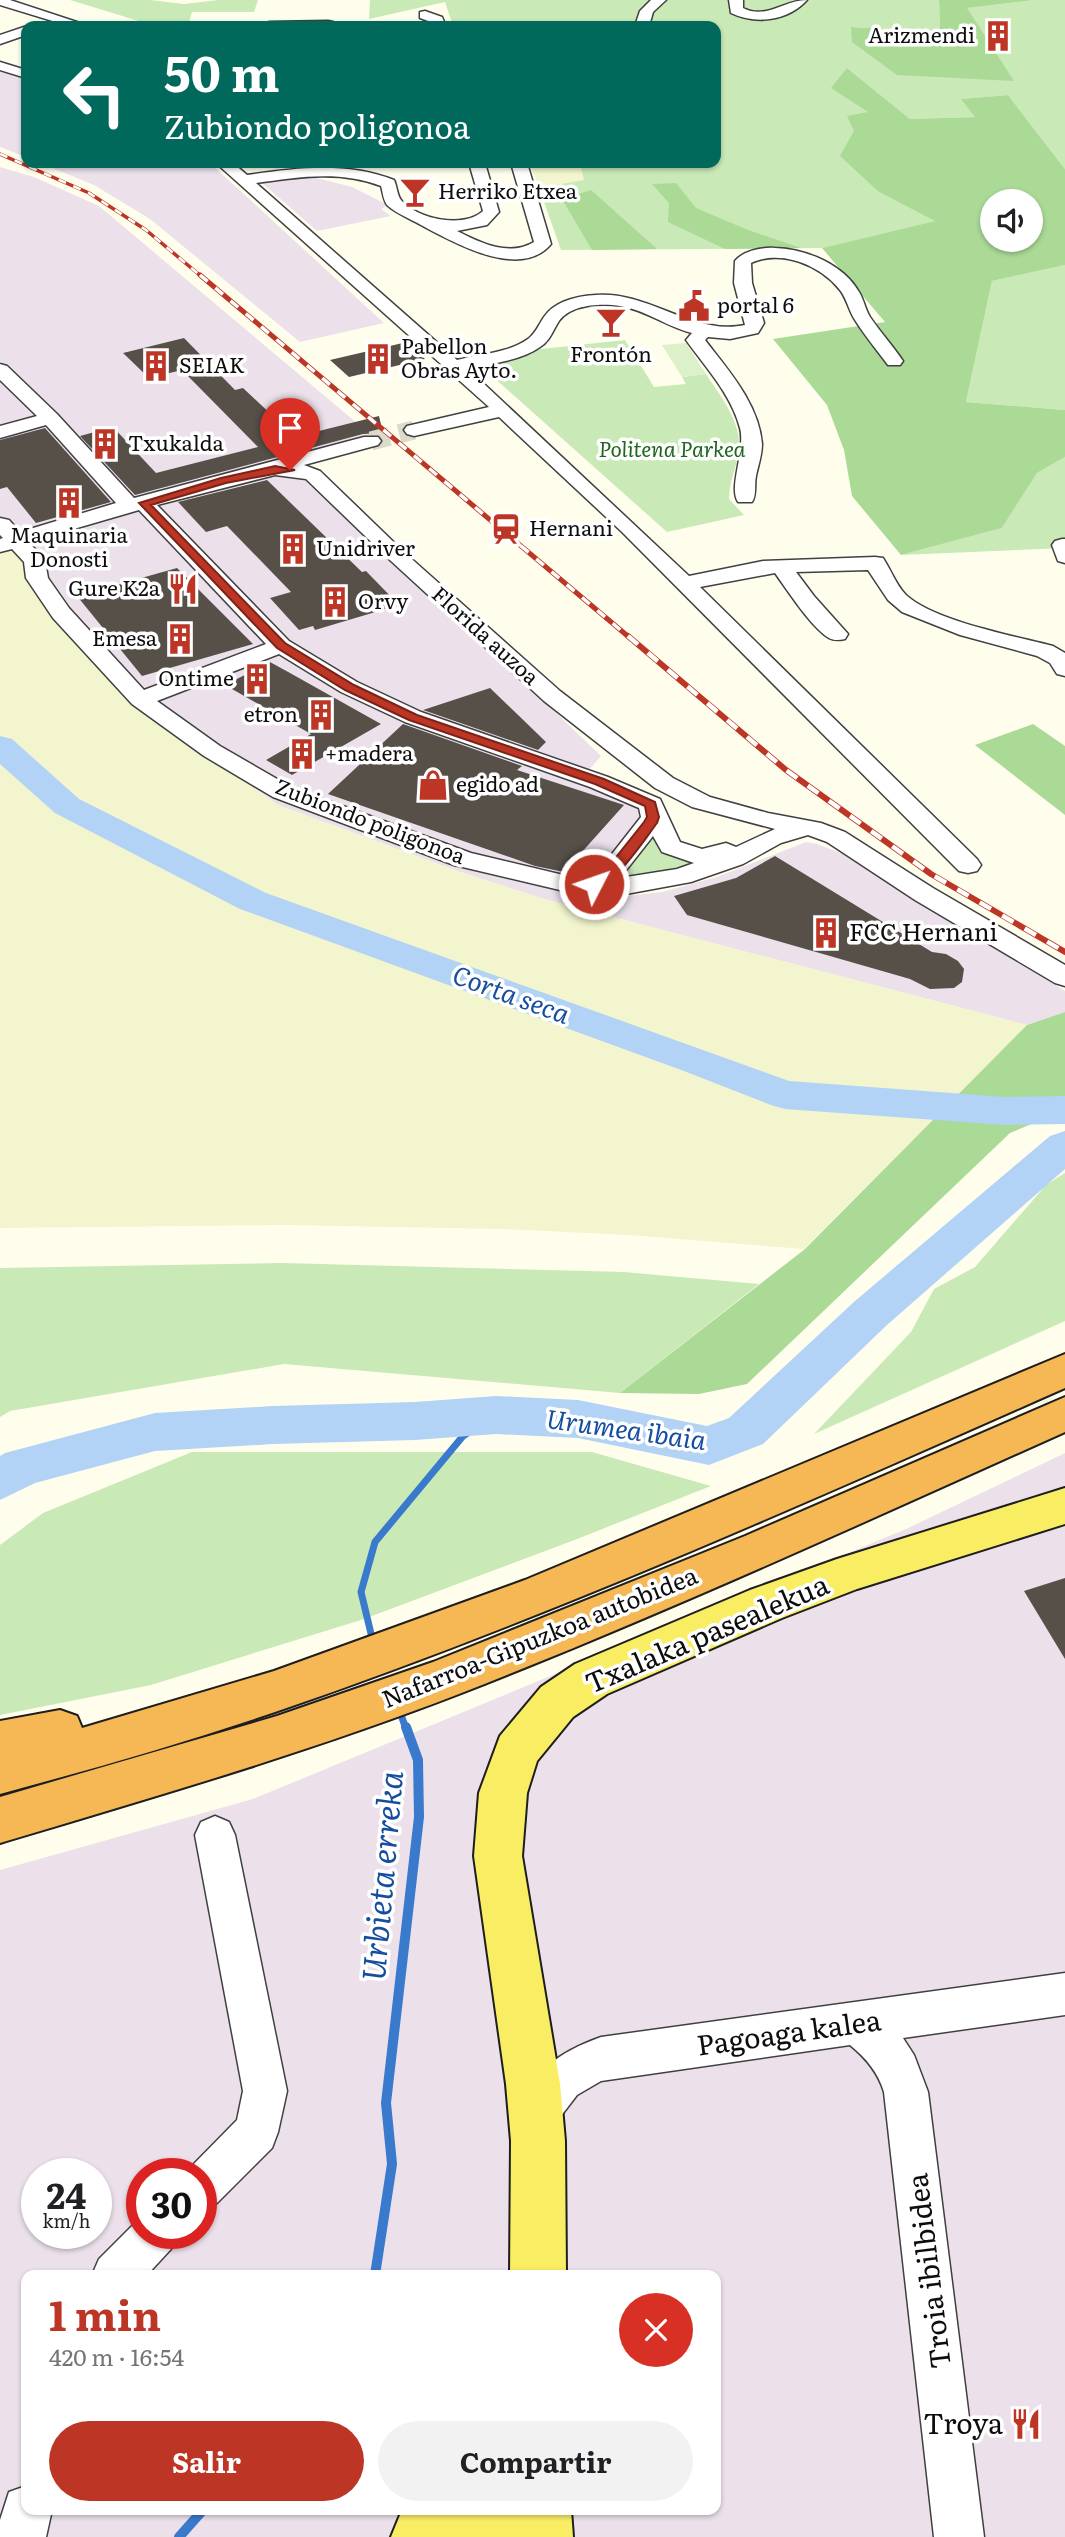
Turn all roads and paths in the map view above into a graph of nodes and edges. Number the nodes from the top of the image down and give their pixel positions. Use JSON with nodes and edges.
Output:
{"nodes":[{"id":1,"x":659,"y":0,"type":"edge"},
{"id":2,"x":736,"y":0,"type":"edge"},
{"id":3,"x":800,"y":0,"type":"edge"},
{"id":4,"x":0,"y":1,"type":"edge"},
{"id":5,"x":17,"y":7,"type":"junction"},
{"id":6,"x":0,"y":12,"type":"edge"},
{"id":7,"x":425,"y":15,"type":"dead end"},
{"id":8,"x":44,"y":21,"type":"edge"},
{"id":9,"x":66,"y":21,"type":"edge"},
{"id":10,"x":437,"y":21,"type":"edge"},
{"id":11,"x":644,"y":21,"type":"edge"},
{"id":12,"x":21,"y":32,"type":"edge"},
{"id":13,"x":0,"y":40,"type":"edge"},
{"id":14,"x":0,"y":66,"type":"edge"},
{"id":15,"x":21,"y":72,"type":"edge"},
{"id":16,"x":478,"y":168,"type":"edge"},
{"id":17,"x":521,"y":168,"type":"edge"},
{"id":18,"x":243,"y":172,"type":"edge"},
{"id":19,"x":438,"y":225,"type":"junction"},
{"id":20,"x":702,"y":333,"type":"junction"},
{"id":21,"x":894,"y":361,"type":"dead end"},
{"id":22,"x":453,"y":366,"type":"junction"},
{"id":23,"x":0,"y":370,"type":"edge"},
{"id":24,"x":495,"y":411,"type":"junction"},
{"id":25,"x":50,"y":418,"type":"junction"},
{"id":26,"x":414,"y":430,"type":"tunnel mouth"},
{"id":27,"x":0,"y":432,"type":"edge"},
{"id":28,"x":371,"y":441,"type":"tunnel mouth"},
{"id":29,"x":322,"y":454,"type":"junction"},
{"id":30,"x":275,"y":469,"type":"junction"},
{"id":31,"x":305,"y":471,"type":"junction"},
{"id":32,"x":745,"y":498,"type":"dead end"},
{"id":33,"x":136,"y":504,"type":"junction"},
{"id":34,"x":5,"y":536,"type":"edge"},
{"id":35,"x":782,"y":567,"type":"junction"},
{"id":36,"x":685,"y":583,"type":"junction"},
{"id":37,"x":837,"y":634,"type":"dead end"},
{"id":38,"x":281,"y":646,"type":"junction"},
{"id":39,"x":1065,"y":669,"type":"edge"},
{"id":40,"x":140,"y":699,"type":"junction"},
{"id":41,"x":651,"y":804,"type":"junction"},
{"id":42,"x":756,"y":831,"type":"junction"},
{"id":43,"x":968,"y":865,"type":"dead end"},
{"id":44,"x":581,"y":887,"type":"junction"},
{"id":45,"x":1065,"y":977,"type":"edge"},
{"id":46,"x":1065,"y":1370,"type":"edge"},
{"id":47,"x":1065,"y":1414,"type":"edge"},
{"id":48,"x":1065,"y":1506,"type":"edge"},
{"id":49,"x":264,"y":1705,"type":"junction"},
{"id":50,"x":0,"y":1743,"type":"edge"},
{"id":51,"x":0,"y":1772,"type":"edge"},
{"id":52,"x":159,"y":1773,"type":"junction"},
{"id":53,"x":0,"y":1820,"type":"edge"},
{"id":54,"x":215,"y":1835,"type":"dead end"},
{"id":55,"x":0,"y":1842,"type":"edge"},
{"id":56,"x":1065,"y":1994,"type":"edge"},
{"id":57,"x":856,"y":2024,"type":"junction"},
{"id":58,"x":536,"y":2114,"type":"junction"},
{"id":59,"x":217,"y":2171,"type":"edge"},
{"id":60,"x":140,"y":2249,"type":"edge"},
{"id":61,"x":120,"y":2270,"type":"edge"},
{"id":62,"x":538,"y":2270,"type":"edge"},
{"id":63,"x":26,"y":2515,"type":"edge"},
{"id":64,"x":541,"y":2515,"type":"edge"},
{"id":65,"x":446,"y":2523,"type":"edge"},
{"id":66,"x":21,"y":2537,"type":"edge"},
{"id":67,"x":517,"y":2537,"type":"edge"},
{"id":68,"x":542,"y":2537,"type":"edge"},
{"id":69,"x":959,"y":2537,"type":"edge"}],
"edges":[{"from":1,"to":11,"type":"street"},
{"from":2,"to":3,"type":"street"},
{"from":4,"to":5,"type":"street"},
{"from":5,"to":6,"type":"street"},
{"from":5,"to":8,"type":"street"},
{"from":7,"to":10,"type":"street"},
{"from":8,"to":9,"type":"street"},
{"from":12,"to":13,"type":"street"},
{"from":14,"to":15,"type":"street"},
{"from":16,"to":19,"type":"street"},
{"from":17,"to":19,"type":"street"},
{"from":18,"to":19,"type":"street"},
{"from":18,"to":22,"type":"street"},
{"from":20,"to":21,"type":"street"},
{"from":20,"to":22,"type":"street"},
{"from":20,"to":32,"type":"street"},
{"from":22,"to":24,"type":"street"},
{"from":23,"to":25,"type":"street"},
{"from":24,"to":26,"type":"street"},
{"from":24,"to":36,"type":"street"},
{"from":25,"to":27,"type":"street"},
{"from":25,"to":33,"type":"street"},
{"from":28,"to":29,"type":"street"},
{"from":29,"to":30,"type":"street"},
{"from":29,"to":31,"type":"street"},
{"from":30,"to":31,"type":"street"},
{"from":30,"to":33,"type":"street"},
{"from":31,"to":42,"type":"street","name":"Florida auzoa"},
{"from":33,"to":34,"type":"street"},
{"from":33,"to":38,"type":"street"},
{"from":34,"to":40,"type":"street","name":"Zubiondo poligonoa"},
{"from":35,"to":36,"type":"street"},
{"from":35,"to":37,"type":"street"},
{"from":35,"to":39,"type":"street"},
{"from":36,"to":43,"type":"street"},
{"from":38,"to":40,"type":"street"},
{"from":38,"to":41,"type":"street"},
{"from":40,"to":44,"type":"street","name":"Zubiondo poligonoa"},
{"from":41,"to":42,"type":"street"},
{"from":41,"to":44,"type":"street"},
{"from":42,"to":44,"type":"street","name":"Zubiondo poligonoa"},
{"from":42,"to":45,"type":"street","name":"Zubiondo poligonoa"},
{"from":46,"to":49,"type":"highway","name":"Nafarroa-Gipuzkoa autobidea"},
{"from":47,"to":49,"type":"highway","name":"Nafarroa-Gipuzkoa autobidea"},
{"from":48,"to":58,"type":"main road","name":"Txalaka pasealekua"},
{"from":49,"to":50,"type":"highway"},
{"from":49,"to":51,"type":"highway","name":"Nafarroa-Gipuzkoa autobidea"},
{"from":49,"to":52,"type":"highway","name":"Nafarroa-Gipuzkoa autobidea"},
{"from":52,"to":53,"type":"highway","name":"Nafarroa-Gipuzkoa autobidea"},
{"from":52,"to":55,"type":"highway"},
{"from":54,"to":59,"type":"street"},
{"from":56,"to":57,"type":"street","name":"Pagoaga kalea"},
{"from":57,"to":58,"type":"street","name":"Pagoaga kalea"},
{"from":57,"to":69,"type":"street","name":"Troia ibilbidea"},
{"from":58,"to":62,"type":"main road","name":"Txalaka pasealekua"},
{"from":60,"to":61,"type":"street"},
{"from":63,"to":66,"type":"street"},
{"from":64,"to":68,"type":"main road"},
{"from":65,"to":67,"type":"main road"}]}
